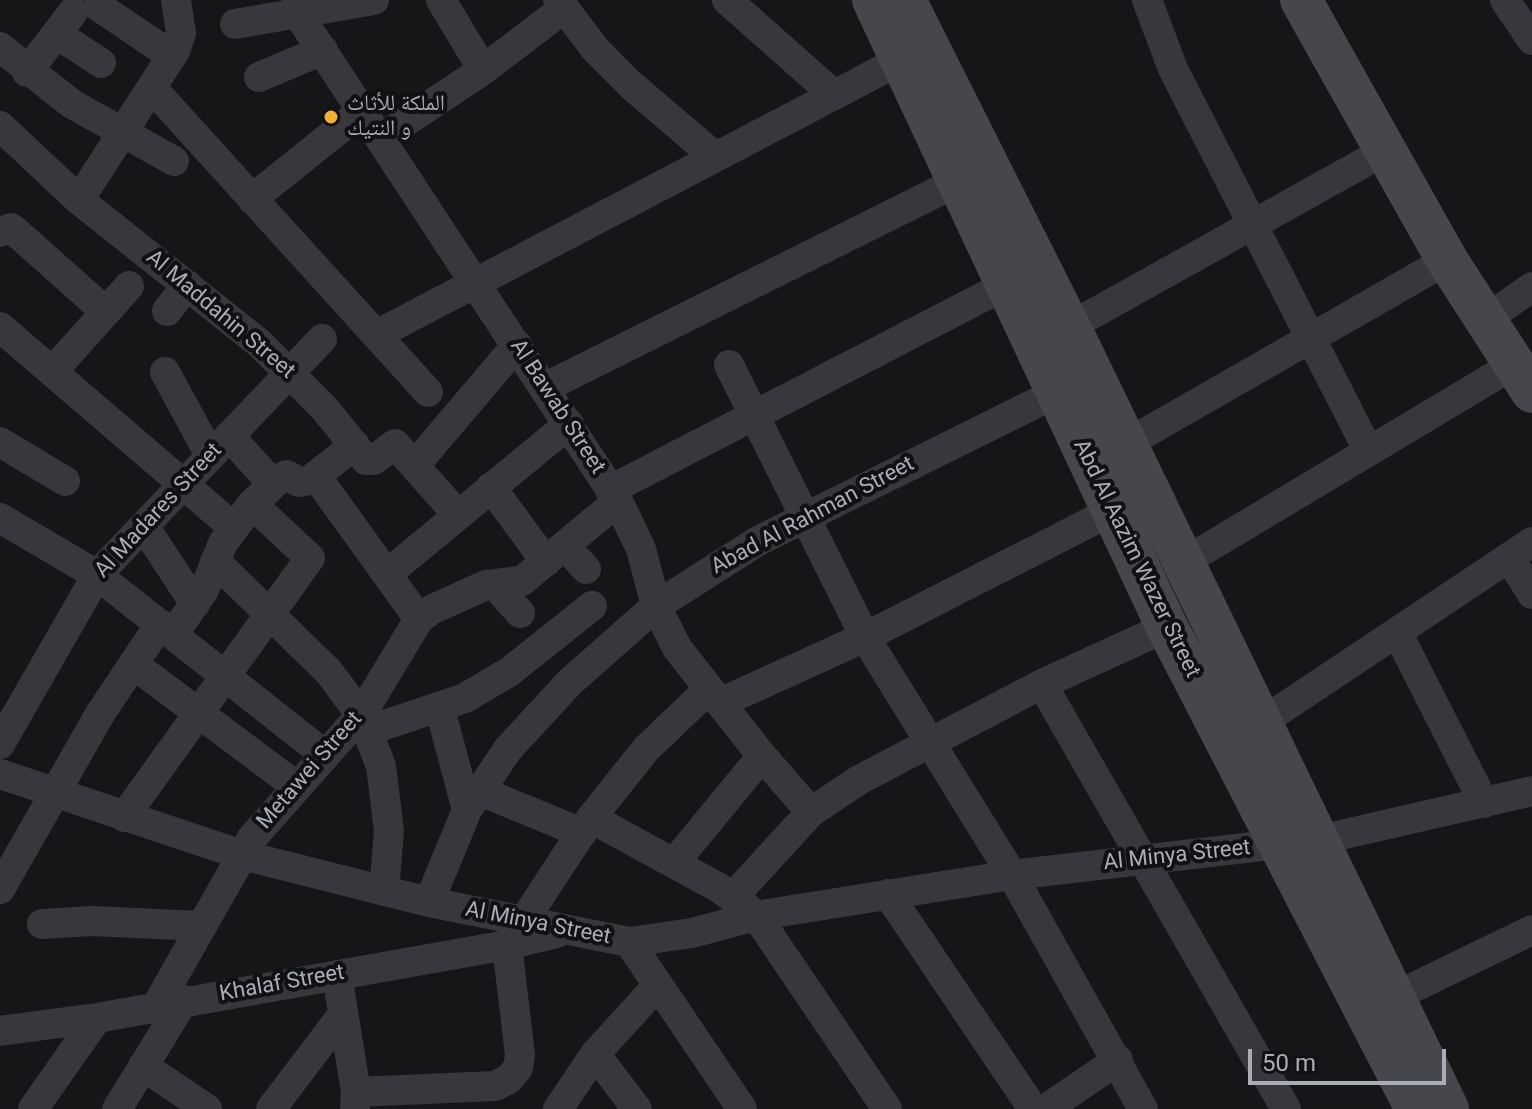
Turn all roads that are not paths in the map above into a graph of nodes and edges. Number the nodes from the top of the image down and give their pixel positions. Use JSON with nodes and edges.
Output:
{"nodes":[{"id":1,"x":176,"y":0,"type":"edge"},
{"id":2,"x":374,"y":0,"type":"edge"},
{"id":3,"x":441,"y":0,"type":"edge"},
{"id":4,"x":727,"y":0,"type":"edge"},
{"id":5,"x":873,"y":0,"type":"edge"},
{"id":6,"x":905,"y":0,"type":"edge"},
{"id":7,"x":1147,"y":0,"type":"edge"},
{"id":8,"x":1301,"y":0,"type":"edge"},
{"id":9,"x":1332,"y":0,"type":"edge"},
{"id":10,"x":1505,"y":0,"type":"edge"},
{"id":11,"x":561,"y":4,"type":"edge"},
{"id":12,"x":298,"y":6,"type":"edge"},
{"id":13,"x":76,"y":17,"type":"junction"},
{"id":14,"x":235,"y":24,"type":"dead end"},
{"id":15,"x":1532,"y":40,"type":"edge"},
{"id":16,"x":0,"y":47,"type":"edge"},
{"id":17,"x":323,"y":50,"type":"junction"},
{"id":18,"x":172,"y":56,"type":"junction"},
{"id":19,"x":899,"y":61,"type":"junction"},
{"id":20,"x":101,"y":63,"type":"dead end"},
{"id":21,"x":483,"y":70,"type":"junction"},
{"id":22,"x":27,"y":72,"type":"junction"},
{"id":23,"x":259,"y":77,"type":"dead end"},
{"id":24,"x":153,"y":89,"type":"junction"},
{"id":25,"x":833,"y":94,"type":"junction"},
{"id":26,"x":363,"y":110,"type":"junction"},
{"id":27,"x":123,"y":132,"type":"junction"},
{"id":28,"x":3,"y":136,"type":"edge"},
{"id":29,"x":381,"y":138,"type":"junction"},
{"id":30,"x":1383,"y":152,"type":"junction"},
{"id":31,"x":714,"y":156,"type":"junction"},
{"id":32,"x":174,"y":161,"type":"dead end"},
{"id":33,"x":957,"y":182,"type":"junction"},
{"id":34,"x":252,"y":199,"type":"junction"},
{"id":35,"x":79,"y":200,"type":"junction"},
{"id":36,"x":1253,"y":226,"type":"junction"},
{"id":37,"x":0,"y":232,"type":"edge"},
{"id":38,"x":1447,"y":260,"type":"junction"},
{"id":39,"x":476,"y":280,"type":"junction"},
{"id":40,"x":187,"y":285,"type":"junction"},
{"id":41,"x":1006,"y":285,"type":"junction"},
{"id":42,"x":129,"y":286,"type":"dead end"},
{"id":43,"x":1518,"y":296,"type":"edge"},
{"id":44,"x":167,"y":311,"type":"dead end"},
{"id":45,"x":106,"y":312,"type":"junction"},
{"id":46,"x":0,"y":327,"type":"edge"},
{"id":47,"x":378,"y":334,"type":"junction"},
{"id":48,"x":1310,"y":337,"type":"junction"},
{"id":49,"x":322,"y":339,"type":"dead end"},
{"id":50,"x":517,"y":345,"type":"junction"},
{"id":51,"x":729,"y":365,"type":"dead end"},
{"id":52,"x":1526,"y":369,"type":"edge"},
{"id":53,"x":1064,"y":371,"type":"junction"},
{"id":54,"x":52,"y":372,"type":"junction"},
{"id":55,"x":165,"y":372,"type":"dead end"},
{"id":56,"x":291,"y":372,"type":"junction"},
{"id":57,"x":544,"y":388,"type":"junction"},
{"id":58,"x":428,"y":392,"type":"dead end"},
{"id":59,"x":1108,"y":408,"type":"junction"},
{"id":60,"x":754,"y":415,"type":"junction"},
{"id":61,"x":569,"y":424,"type":"junction"},
{"id":62,"x":0,"y":442,"type":"edge"},
{"id":63,"x":1126,"y":444,"type":"junction"},
{"id":64,"x":355,"y":445,"type":"junction"},
{"id":65,"x":220,"y":446,"type":"junction"},
{"id":66,"x":1368,"y":450,"type":"junction"},
{"id":67,"x":415,"y":465,"type":"junction"},
{"id":68,"x":316,"y":476,"type":"junction"},
{"id":69,"x":65,"y":481,"type":"dead end"},
{"id":70,"x":183,"y":484,"type":"junction"},
{"id":71,"x":491,"y":487,"type":"junction"},
{"id":72,"x":614,"y":495,"type":"junction"},
{"id":73,"x":253,"y":505,"type":"junction"},
{"id":74,"x":1112,"y":511,"type":"junction"},
{"id":75,"x":458,"y":515,"type":"junction"},
{"id":76,"x":803,"y":517,"type":"junction"},
{"id":77,"x":0,"y":518,"type":"edge"},
{"id":78,"x":144,"y":526,"type":"junction"},
{"id":79,"x":1520,"y":550,"type":"edge"},
{"id":80,"x":556,"y":554,"type":"junction"},
{"id":81,"x":215,"y":561,"type":"junction"},
{"id":82,"x":1184,"y":562,"type":"junction"},
{"id":83,"x":586,"y":569,"type":"dead end"},
{"id":84,"x":387,"y":574,"type":"junction"},
{"id":85,"x":97,"y":575,"type":"junction"},
{"id":86,"x":494,"y":584,"type":"junction"},
{"id":87,"x":1532,"y":594,"type":"edge"},
{"id":88,"x":195,"y":604,"type":"junction"},
{"id":89,"x":592,"y":606,"type":"dead end"},
{"id":90,"x":656,"y":606,"type":"junction"},
{"id":91,"x":270,"y":613,"type":"junction"},
{"id":92,"x":520,"y":613,"type":"dead end"},
{"id":93,"x":419,"y":619,"type":"junction"},
{"id":94,"x":1167,"y":627,"type":"junction"},
{"id":95,"x":167,"y":629,"type":"junction"},
{"id":96,"x":1397,"y":632,"type":"junction"},
{"id":97,"x":865,"y":637,"type":"junction"},
{"id":98,"x":133,"y":664,"type":"junction"},
{"id":99,"x":224,"y":675,"type":"junction"},
{"id":100,"x":1042,"y":684,"type":"junction"},
{"id":101,"x":715,"y":696,"type":"junction"},
{"id":102,"x":440,"y":709,"type":"junction"},
{"id":103,"x":198,"y":712,"type":"junction"},
{"id":104,"x":1262,"y":722,"type":"junction"},
{"id":105,"x":364,"y":723,"type":"junction"},
{"id":106,"x":928,"y":742,"type":"junction"},
{"id":107,"x":0,"y":744,"type":"edge"},
{"id":108,"x":325,"y":755,"type":"junction"},
{"id":109,"x":762,"y":756,"type":"junction"},
{"id":110,"x":0,"y":774,"type":"edge"},
{"id":111,"x":296,"y":786,"type":"junction"},
{"id":112,"x":1532,"y":791,"type":"edge"},
{"id":113,"x":54,"y":793,"type":"junction"},
{"id":114,"x":474,"y":800,"type":"junction"},
{"id":115,"x":1484,"y":803,"type":"junction"},
{"id":116,"x":811,"y":812,"type":"junction"},
{"id":117,"x":124,"y":817,"type":"junction"},
{"id":118,"x":586,"y":826,"type":"junction"},
{"id":119,"x":1299,"y":842,"type":"junction"},
{"id":120,"x":242,"y":855,"type":"junction"},
{"id":121,"x":1144,"y":859,"type":"junction"},
{"id":122,"x":674,"y":863,"type":"junction"},
{"id":123,"x":1012,"y":875,"type":"junction"},
{"id":124,"x":0,"y":889,"type":"edge"},
{"id":125,"x":384,"y":891,"type":"junction"},
{"id":126,"x":888,"y":894,"type":"junction"},
{"id":127,"x":429,"y":902,"type":"junction"},
{"id":128,"x":744,"y":907,"type":"junction"},
{"id":129,"x":42,"y":924,"type":"dead end"},
{"id":130,"x":201,"y":926,"type":"junction"},
{"id":131,"x":1532,"y":930,"type":"edge"},
{"id":132,"x":515,"y":934,"type":"junction"},
{"id":133,"x":629,"y":942,"type":"junction"},
{"id":134,"x":337,"y":975,"type":"junction"},
{"id":135,"x":658,"y":985,"type":"junction"},
{"id":136,"x":1394,"y":997,"type":"junction"},
{"id":137,"x":170,"y":1003,"type":"junction"},
{"id":138,"x":343,"y":1014,"type":"junction"},
{"id":139,"x":97,"y":1018,"type":"junction"},
{"id":140,"x":0,"y":1031,"type":"edge"},
{"id":141,"x":595,"y":1054,"type":"junction"},
{"id":142,"x":1118,"y":1060,"type":"junction"},
{"id":143,"x":143,"y":1066,"type":"junction"},
{"id":144,"x":375,"y":1100,"type":"edge"},
{"id":145,"x":33,"y":1109,"type":"edge"},
{"id":146,"x":117,"y":1109,"type":"edge"},
{"id":147,"x":207,"y":1109,"type":"edge"},
{"id":148,"x":271,"y":1109,"type":"edge"},
{"id":149,"x":558,"y":1109,"type":"edge"},
{"id":150,"x":637,"y":1109,"type":"edge"},
{"id":151,"x":742,"y":1109,"type":"edge"},
{"id":152,"x":887,"y":1109,"type":"edge"},
{"id":153,"x":1033,"y":1109,"type":"edge"},
{"id":154,"x":1046,"y":1109,"type":"edge"},
{"id":155,"x":1143,"y":1109,"type":"edge"},
{"id":156,"x":1286,"y":1109,"type":"edge"},
{"id":157,"x":1416,"y":1109,"type":"edge"},
{"id":158,"x":1448,"y":1109,"type":"edge"}],
"edges":[{"from":1,"to":18,"type":"street"},
{"from":2,"to":12,"type":"street"},
{"from":3,"to":21,"type":"street"},
{"from":4,"to":25,"type":"street"},
{"from":5,"to":19,"type":"street","name":"Abd Al Aazim Wazer Street"},
{"from":6,"to":53,"type":"street","name":"Abd Al Aazim Wazer Street"},
{"from":7,"to":36,"type":"street"},
{"from":8,"to":30,"type":"street"},
{"from":9,"to":43,"type":"street"},
{"from":10,"to":15,"type":"street"},
{"from":11,"to":21,"type":"street"},
{"from":11,"to":31,"type":"street"},
{"from":12,"to":14,"type":"street"},
{"from":12,"to":17,"type":"street","name":"Al Bawab Street"},
{"from":13,"to":18,"type":"street"},
{"from":13,"to":20,"type":"street"},
{"from":13,"to":22,"type":"street"},
{"from":16,"to":22,"type":"street"},
{"from":17,"to":23,"type":"street"},
{"from":17,"to":26,"type":"street","name":"Al Bawab Street"},
{"from":18,"to":24,"type":"street"},
{"from":19,"to":25,"type":"street"},
{"from":19,"to":33,"type":"street","name":"Abd Al Aazim Wazer Street"},
{"from":21,"to":29,"type":"street"},
{"from":22,"to":27,"type":"street"},
{"from":24,"to":27,"type":"street"},
{"from":24,"to":34,"type":"street"},
{"from":25,"to":31,"type":"street"},
{"from":26,"to":29,"type":"street","name":"Al Bawab Street"},
{"from":26,"to":34,"type":"street"},
{"from":27,"to":32,"type":"street"},
{"from":27,"to":35,"type":"street"},
{"from":28,"to":35,"type":"street","name":"Al Maddahin Street"},
{"from":29,"to":39,"type":"street","name":"Al Bawab Street"},
{"from":30,"to":36,"type":"street","name":"Abad Al Rahman Street"},
{"from":30,"to":38,"type":"street"},
{"from":31,"to":39,"type":"street"},
{"from":33,"to":41,"type":"street","name":"Abd Al Aazim Wazer Street"},
{"from":33,"to":57,"type":"street"},
{"from":34,"to":47,"type":"street"},
{"from":35,"to":40,"type":"street","name":"Al Maddahin Street"},
{"from":36,"to":48,"type":"street"},
{"from":36,"to":53,"type":"street","name":"Abad Al Rahman Street"},
{"from":37,"to":45,"type":"street"},
{"from":38,"to":48,"type":"street"},
{"from":38,"to":52,"type":"street"},
{"from":39,"to":47,"type":"street"},
{"from":39,"to":50,"type":"street","name":"Al Bawab Street"},
{"from":40,"to":44,"type":"street"},
{"from":40,"to":56,"type":"street","name":"Al Maddahin Street"},
{"from":41,"to":53,"type":"street","name":"Abd Al Aazim Wazer Street"},
{"from":41,"to":60,"type":"street"},
{"from":42,"to":45,"type":"street"},
{"from":43,"to":52,"type":"street"},
{"from":45,"to":54,"type":"street"},
{"from":46,"to":54,"type":"street"},
{"from":47,"to":58,"type":"street"},
{"from":48,"to":63,"type":"street"},
{"from":48,"to":66,"type":"street"},
{"from":49,"to":56,"type":"street","name":"Al Madares Street"},
{"from":50,"to":57,"type":"street","name":"Al Bawab Street"},
{"from":50,"to":67,"type":"street"},
{"from":51,"to":60,"type":"street"},
{"from":52,"to":66,"type":"street"},
{"from":53,"to":59,"type":"street","name":"Abd Al Aazim Wazer Street"},
{"from":53,"to":59,"type":"street"},
{"from":53,"to":74,"type":"street","name":"Abd Al Aazim Wazer Street"},
{"from":53,"to":76,"type":"street","name":"Abad Al Rahman Street"},
{"from":54,"to":70,"type":"street"},
{"from":55,"to":65,"type":"street"},
{"from":56,"to":64,"type":"street","name":"Al Maddahin Street"},
{"from":56,"to":65,"type":"street","name":"Al Madares Street"},
{"from":57,"to":61,"type":"street","name":"Al Bawab Street"},
{"from":59,"to":63,"type":"street","name":"Abd Al Aazim Wazer Street"},
{"from":60,"to":72,"type":"street"},
{"from":60,"to":76,"type":"street"},
{"from":61,"to":71,"type":"street"},
{"from":61,"to":72,"type":"street","name":"Al Bawab Street"},
{"from":62,"to":69,"type":"street"},
{"from":63,"to":82,"type":"street","name":"Abd Al Aazim Wazer Street"},
{"from":64,"to":67,"type":"street"},
{"from":64,"to":68,"type":"street"},
{"from":65,"to":70,"type":"street","name":"Al Madares Street"},
{"from":65,"to":73,"type":"street"},
{"from":66,"to":82,"type":"street"},
{"from":67,"to":75,"type":"street"},
{"from":68,"to":73,"type":"street"},
{"from":68,"to":84,"type":"street"},
{"from":70,"to":73,"type":"street"},
{"from":70,"to":78,"type":"street","name":"Al Madares Street"},
{"from":71,"to":75,"type":"street"},
{"from":71,"to":80,"type":"street"},
{"from":72,"to":80,"type":"street"},
{"from":72,"to":90,"type":"street","name":"Al Bawab Street"},
{"from":73,"to":81,"type":"street"},
{"from":73,"to":91,"type":"street"},
{"from":74,"to":94,"type":"street","name":"Abd Al Aazim Wazer Street"},
{"from":74,"to":97,"type":"street"},
{"from":75,"to":84,"type":"street"},
{"from":76,"to":90,"type":"street","name":"Abad Al Rahman Street"},
{"from":76,"to":97,"type":"street"},
{"from":77,"to":85,"type":"street"},
{"from":78,"to":85,"type":"street","name":"Al Madares Street"},
{"from":78,"to":88,"type":"street"},
{"from":79,"to":87,"type":"street"},
{"from":79,"to":96,"type":"street"},
{"from":80,"to":83,"type":"street"},
{"from":80,"to":86,"type":"street"},
{"from":81,"to":88,"type":"street"},
{"from":81,"to":91,"type":"street"},
{"from":82,"to":104,"type":"street","name":"Abd Al Aazim Wazer Street"},
{"from":84,"to":93,"type":"street"},
{"from":85,"to":95,"type":"street"},
{"from":85,"to":107,"type":"street","name":"Al Madares Street"},
{"from":86,"to":92,"type":"street"},
{"from":86,"to":93,"type":"street"},
{"from":88,"to":95,"type":"street"},
{"from":89,"to":102,"type":"street"},
{"from":90,"to":101,"type":"street","name":"Al Bawab Street"},
{"from":90,"to":114,"type":"street","name":"Abad Al Rahman Street"},
{"from":91,"to":99,"type":"street"},
{"from":91,"to":105,"type":"street"},
{"from":93,"to":105,"type":"street","name":"Metawei Street"},
{"from":94,"to":100,"type":"street"},
{"from":94,"to":119,"type":"street","name":"Abd Al Aazim Wazer Street"},
{"from":95,"to":98,"type":"street"},
{"from":95,"to":99,"type":"street"},
{"from":96,"to":104,"type":"street"},
{"from":96,"to":115,"type":"street"},
{"from":97,"to":101,"type":"street"},
{"from":97,"to":106,"type":"street"},
{"from":98,"to":103,"type":"street"},
{"from":98,"to":113,"type":"street"},
{"from":99,"to":103,"type":"street"},
{"from":99,"to":108,"type":"street"},
{"from":100,"to":106,"type":"street"},
{"from":100,"to":121,"type":"street"},
{"from":101,"to":109,"type":"street","name":"Al Bawab Street"},
{"from":101,"to":118,"type":"street"},
{"from":102,"to":105,"type":"street"},
{"from":102,"to":114,"type":"street"},
{"from":103,"to":111,"type":"street"},
{"from":103,"to":117,"type":"street"},
{"from":104,"to":119,"type":"street","name":"Abd Al Aazim Wazer Street"},
{"from":105,"to":108,"type":"street","name":"Metawei Street"},
{"from":105,"to":125,"type":"street"},
{"from":106,"to":116,"type":"street"},
{"from":106,"to":123,"type":"street"},
{"from":108,"to":111,"type":"street","name":"Metawei Street"},
{"from":109,"to":116,"type":"street","name":"Al Bawab Street"},
{"from":109,"to":122,"type":"street"},
{"from":110,"to":113,"type":"street","name":"Al Minya Street"},
{"from":111,"to":120,"type":"street","name":"Metawei Street"},
{"from":112,"to":115,"type":"street","name":"Al Minya Street"},
{"from":113,"to":117,"type":"street","name":"Al Minya Street"},
{"from":113,"to":124,"type":"street"},
{"from":114,"to":118,"type":"street"},
{"from":114,"to":127,"type":"street","name":"Abad Al Rahman Street"},
{"from":115,"to":119,"type":"street","name":"Al Minya Street"},
{"from":116,"to":128,"type":"street"},
{"from":117,"to":120,"type":"street","name":"Al Minya Street"},
{"from":118,"to":122,"type":"street"},
{"from":118,"to":132,"type":"street"},
{"from":119,"to":121,"type":"street","name":"Al Minya Street"},
{"from":119,"to":136,"type":"street","name":"Abd Al Aazim Wazer Street"},
{"from":119,"to":157,"type":"street","name":"Abd Al Aazim Wazer Street"},
{"from":120,"to":125,"type":"street","name":"Al Minya Street"},
{"from":120,"to":130,"type":"street","name":"Metawei Street"},
{"from":121,"to":123,"type":"street","name":"Al Minya Street"},
{"from":121,"to":156,"type":"street"},
{"from":122,"to":128,"type":"street"},
{"from":123,"to":126,"type":"street","name":"Al Minya Street"},
{"from":123,"to":142,"type":"street"},
{"from":125,"to":127,"type":"street","name":"Al Minya Street"},
{"from":126,"to":128,"type":"street","name":"Al Minya Street"},
{"from":126,"to":153,"type":"street"},
{"from":127,"to":132,"type":"street","name":"Al Minya Street"},
{"from":128,"to":133,"type":"street","name":"Al Minya Street"},
{"from":128,"to":152,"type":"street"},
{"from":129,"to":130,"type":"street"},
{"from":130,"to":137,"type":"street","name":"Metawei Street"},
{"from":131,"to":136,"type":"street"},
{"from":132,"to":133,"type":"street","name":"Al Minya Street"},
{"from":132,"to":134,"type":"street","name":"Khalaf Street"},
{"from":132,"to":144,"type":"street"},
{"from":133,"to":135,"type":"street"},
{"from":134,"to":137,"type":"street","name":"Khalaf Street"},
{"from":134,"to":138,"type":"street"},
{"from":135,"to":141,"type":"street"},
{"from":135,"to":151,"type":"street"},
{"from":136,"to":158,"type":"street","name":"Abd Al Aazim Wazer Street"},
{"from":137,"to":139,"type":"street","name":"Khalaf Street"},
{"from":137,"to":143,"type":"street","name":"Metawei Street"},
{"from":138,"to":144,"type":"street"},
{"from":138,"to":148,"type":"street"},
{"from":139,"to":140,"type":"street","name":"Khalaf Street"},
{"from":139,"to":145,"type":"street"},
{"from":141,"to":149,"type":"street"},
{"from":141,"to":150,"type":"street"},
{"from":142,"to":154,"type":"street"},
{"from":142,"to":155,"type":"street"},
{"from":143,"to":146,"type":"street","name":"Metawei Street"},
{"from":143,"to":147,"type":"street"}]}
